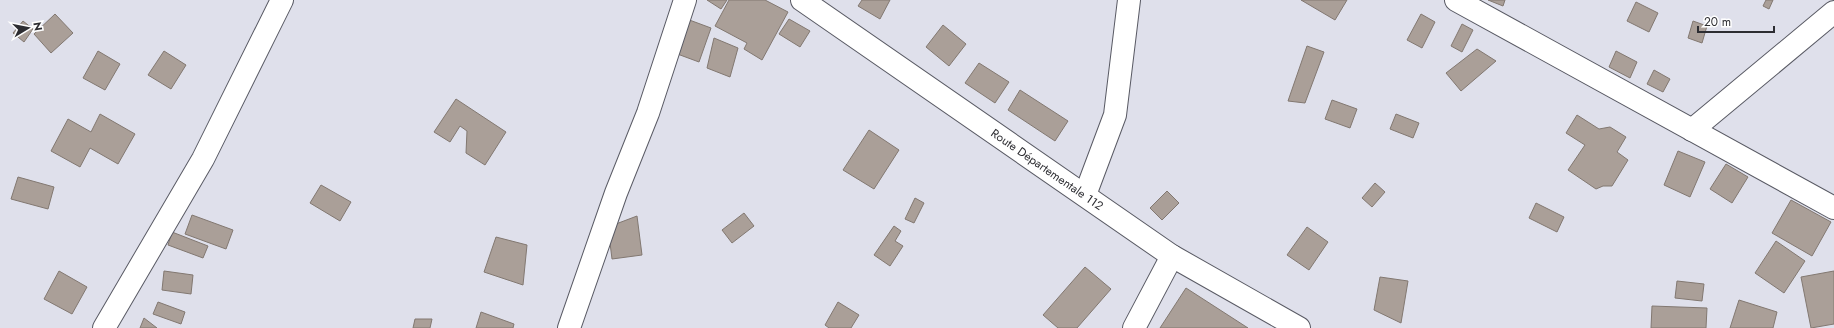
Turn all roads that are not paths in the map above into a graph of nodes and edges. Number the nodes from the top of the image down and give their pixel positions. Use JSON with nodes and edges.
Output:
{"nodes":[{"id":1,"x":282,"y":0,"type":"edge"},
{"id":2,"x":685,"y":0,"type":"edge"},
{"id":3,"x":802,"y":0,"type":"edge"},
{"id":4,"x":1129,"y":0,"type":"edge"},
{"id":5,"x":1456,"y":0,"type":"edge"},
{"id":6,"x":1834,"y":12,"type":"edge"},
{"id":7,"x":1692,"y":130,"type":"junction"},
{"id":8,"x":1085,"y":195,"type":"junction"},
{"id":9,"x":1834,"y":208,"type":"edge"},
{"id":10,"x":1172,"y":256,"type":"junction"},
{"id":11,"x":104,"y":328,"type":"edge"},
{"id":12,"x":569,"y":328,"type":"edge"},
{"id":13,"x":1134,"y":328,"type":"edge"},
{"id":14,"x":1299,"y":328,"type":"edge"}],
"edges":[{"from":1,"to":11,"type":"street"},
{"from":2,"to":12,"type":"street"},
{"from":3,"to":8,"type":"street","name":"Route Départementale 112"},
{"from":4,"to":8,"type":"street"},
{"from":5,"to":7,"type":"street"},
{"from":6,"to":7,"type":"street"},
{"from":7,"to":9,"type":"street"},
{"from":8,"to":10,"type":"street","name":"Route Départementale 112"},
{"from":10,"to":13,"type":"street"},
{"from":10,"to":14,"type":"street","name":"Route Départementale 112"}]}
